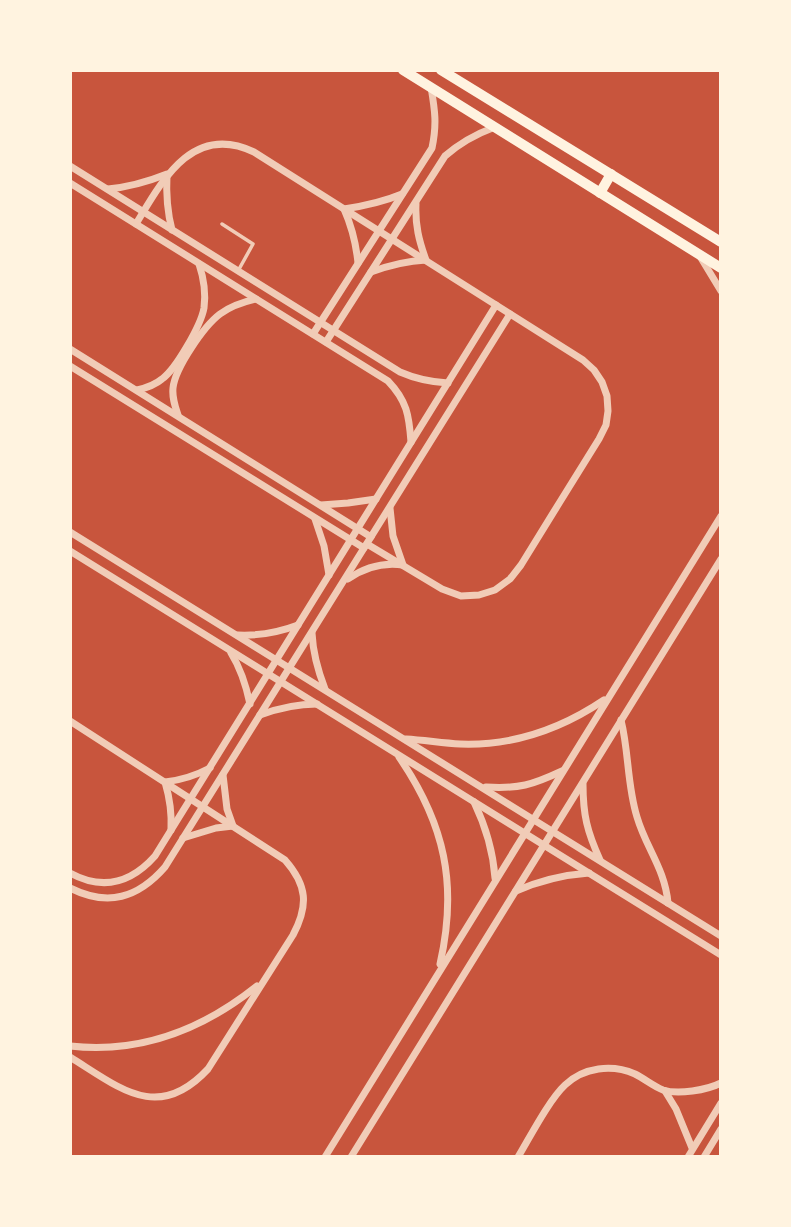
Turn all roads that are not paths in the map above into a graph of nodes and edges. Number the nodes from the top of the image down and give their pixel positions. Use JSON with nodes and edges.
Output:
{"nodes":[{"id":1,"x":403,"y":70,"type":"edge"},
{"id":2,"x":441,"y":70,"type":"edge"},
{"id":3,"x":431,"y":87,"type":"junction"},
{"id":4,"x":495,"y":127,"type":"junction"},
{"id":5,"x":70,"y":166,"type":"edge"},
{"id":6,"x":167,"y":174,"type":"junction"},
{"id":7,"x":611,"y":174,"type":"junction"},
{"id":8,"x":70,"y":183,"type":"edge"},
{"id":9,"x":107,"y":189,"type":"junction"},
{"id":10,"x":404,"y":193,"type":"junction"},
{"id":11,"x":600,"y":193,"type":"junction"},
{"id":12,"x":416,"y":201,"type":"junction"},
{"id":13,"x":344,"y":209,"type":"junction"},
{"id":14,"x":143,"y":212,"type":"junction"},
{"id":15,"x":135,"y":223,"type":"junction"},
{"id":16,"x":222,"y":224,"type":"dead end"},
{"id":17,"x":172,"y":230,"type":"junction"},
{"id":18,"x":379,"y":231,"type":"junction"},
{"id":19,"x":392,"y":239,"type":"junction"},
{"id":20,"x":721,"y":242,"type":"edge"},
{"id":21,"x":699,"y":254,"type":"junction"},
{"id":22,"x":426,"y":260,"type":"junction"},
{"id":23,"x":199,"y":264,"type":"junction"},
{"id":24,"x":358,"y":264,"type":"junction"},
{"id":25,"x":721,"y":268,"type":"edge"},
{"id":26,"x":238,"y":271,"type":"junction"},
{"id":27,"x":371,"y":272,"type":"junction"},
{"id":28,"x":721,"y":291,"type":"edge"},
{"id":29,"x":256,"y":299,"type":"junction"},
{"id":30,"x":496,"y":305,"type":"junction"},
{"id":31,"x":510,"y":314,"type":"junction"},
{"id":32,"x":321,"y":323,"type":"junction"},
{"id":33,"x":334,"y":331,"type":"junction"},
{"id":34,"x":313,"y":334,"type":"junction"},
{"id":35,"x":326,"y":342,"type":"junction"},
{"id":36,"x":190,"y":346,"type":"junction"},
{"id":37,"x":70,"y":349,"type":"edge"},
{"id":38,"x":70,"y":366,"type":"edge"},
{"id":39,"x":448,"y":383,"type":"junction"},
{"id":40,"x":136,"y":390,"type":"junction"},
{"id":41,"x":178,"y":416,"type":"junction"},
{"id":42,"x":411,"y":442,"type":"junction"},
{"id":43,"x":376,"y":499,"type":"junction"},
{"id":44,"x":320,"y":505,"type":"junction"},
{"id":45,"x":390,"y":508,"type":"junction"},
{"id":46,"x":721,"y":516,"type":"edge"},
{"id":47,"x":314,"y":518,"type":"junction"},
{"id":48,"x":358,"y":529,"type":"junction"},
{"id":49,"x":70,"y":532,"type":"edge"},
{"id":50,"x":351,"y":540,"type":"junction"},
{"id":51,"x":367,"y":543,"type":"junction"},
{"id":52,"x":70,"y":551,"type":"edge"},
{"id":53,"x":721,"y":559,"type":"edge"},
{"id":54,"x":403,"y":565,"type":"junction"},
{"id":55,"x":329,"y":575,"type":"junction"},
{"id":56,"x":344,"y":581,"type":"junction"},
{"id":57,"x":299,"y":625,"type":"junction"},
{"id":58,"x":312,"y":632,"type":"junction"},
{"id":59,"x":238,"y":635,"type":"junction"},
{"id":60,"x":229,"y":649,"type":"junction"},
{"id":61,"x":277,"y":660,"type":"junction"},
{"id":62,"x":289,"y":667,"type":"junction"},
{"id":63,"x":268,"y":674,"type":"junction"},
{"id":64,"x":281,"y":681,"type":"junction"},
{"id":65,"x":326,"y":690,"type":"junction"},
{"id":66,"x":608,"y":697,"type":"junction"},
{"id":67,"x":250,"y":704,"type":"junction"},
{"id":68,"x":317,"y":704,"type":"junction"},
{"id":69,"x":260,"y":715,"type":"junction"},
{"id":70,"x":621,"y":720,"type":"junction"},
{"id":71,"x":70,"y":721,"type":"edge"},
{"id":72,"x":404,"y":738,"type":"junction"},
{"id":73,"x":397,"y":754,"type":"junction"},
{"id":74,"x":211,"y":767,"type":"junction"},
{"id":75,"x":562,"y":771,"type":"junction"},
{"id":76,"x":223,"y":774,"type":"junction"},
{"id":77,"x":165,"y":782,"type":"junction"},
{"id":78,"x":583,"y":783,"type":"junction"},
{"id":79,"x":482,"y":787,"type":"junction"},
{"id":80,"x":191,"y":799,"type":"junction"},
{"id":81,"x":474,"y":802,"type":"junction"},
{"id":82,"x":203,"y":806,"type":"junction"},
{"id":83,"x":533,"y":818,"type":"junction"},
{"id":84,"x":233,"y":826,"type":"junction"},
{"id":85,"x":171,"y":831,"type":"junction"},
{"id":86,"x":553,"y":831,"type":"junction"},
{"id":87,"x":524,"y":833,"type":"junction"},
{"id":88,"x":183,"y":838,"type":"junction"},
{"id":89,"x":544,"y":845,"type":"junction"},
{"id":90,"x":601,"y":860,"type":"junction"},
{"id":91,"x":70,"y":873,"type":"edge"},
{"id":92,"x":590,"y":873,"type":"junction"},
{"id":93,"x":495,"y":880,"type":"junction"},
{"id":94,"x":70,"y":888,"type":"edge"},
{"id":95,"x":516,"y":891,"type":"junction"},
{"id":96,"x":668,"y":903,"type":"junction"},
{"id":97,"x":721,"y":936,"type":"edge"},
{"id":98,"x":721,"y":955,"type":"edge"},
{"id":99,"x":438,"y":972,"type":"junction"},
{"id":100,"x":264,"y":982,"type":"junction"},
{"id":101,"x":70,"y":1046,"type":"edge"},
{"id":102,"x":70,"y":1058,"type":"edge"},
{"id":103,"x":721,"y":1083,"type":"edge"},
{"id":104,"x":665,"y":1091,"type":"junction"},
{"id":105,"x":721,"y":1103,"type":"edge"},
{"id":106,"x":721,"y":1129,"type":"edge"},
{"id":107,"x":692,"y":1148,"type":"junction"},
{"id":108,"x":325,"y":1157,"type":"edge"},
{"id":109,"x":351,"y":1157,"type":"edge"},
{"id":110,"x":518,"y":1157,"type":"edge"},
{"id":111,"x":688,"y":1157,"type":"edge"},
{"id":112,"x":704,"y":1157,"type":"edge"}],
"edges":[{"from":1,"to":3,"type":"main road"},
{"from":2,"to":7,"type":"main road"},
{"from":3,"to":4,"type":"main road"},
{"from":3,"to":10,"type":"street"},
{"from":4,"to":11,"type":"main road"},
{"from":4,"to":12,"type":"street"},
{"from":5,"to":9,"type":"street"},
{"from":6,"to":9,"type":"street"},
{"from":6,"to":13,"type":"street"},
{"from":6,"to":14,"type":"street"},
{"from":6,"to":17,"type":"street"},
{"from":7,"to":11,"type":"main road"},
{"from":7,"to":20,"type":"main road"},
{"from":8,"to":15,"type":"street"},
{"from":9,"to":14,"type":"street"},
{"from":10,"to":13,"type":"street"},
{"from":10,"to":18,"type":"street"},
{"from":11,"to":21,"type":"main road"},
{"from":12,"to":19,"type":"street"},
{"from":12,"to":22,"type":"street"},
{"from":13,"to":18,"type":"street"},
{"from":13,"to":24,"type":"street"},
{"from":14,"to":15,"type":"street"},
{"from":14,"to":17,"type":"street"},
{"from":15,"to":23,"type":"street"},
{"from":16,"to":26,"type":"lane"},
{"from":17,"to":26,"type":"street"},
{"from":18,"to":19,"type":"street"},
{"from":18,"to":24,"type":"street"},
{"from":19,"to":22,"type":"street"},
{"from":19,"to":27,"type":"street"},
{"from":21,"to":25,"type":"main road"},
{"from":21,"to":28,"type":"street"},
{"from":22,"to":27,"type":"street"},
{"from":22,"to":30,"type":"street"},
{"from":23,"to":29,"type":"street"},
{"from":23,"to":36,"type":"street"},
{"from":24,"to":32,"type":"street"},
{"from":26,"to":32,"type":"street"},
{"from":27,"to":33,"type":"street"},
{"from":29,"to":34,"type":"street"},
{"from":29,"to":36,"type":"street"},
{"from":30,"to":31,"type":"street"},
{"from":30,"to":39,"type":"street"},
{"from":31,"to":45,"type":"street"},
{"from":31,"to":54,"type":"street"},
{"from":32,"to":33,"type":"street"},
{"from":32,"to":34,"type":"street"},
{"from":33,"to":35,"type":"street"},
{"from":33,"to":39,"type":"street"},
{"from":34,"to":35,"type":"street"},
{"from":35,"to":42,"type":"street"},
{"from":36,"to":40,"type":"street"},
{"from":36,"to":41,"type":"street"},
{"from":37,"to":40,"type":"street"},
{"from":38,"to":47,"type":"street"},
{"from":39,"to":42,"type":"street"},
{"from":40,"to":41,"type":"street"},
{"from":41,"to":44,"type":"street"},
{"from":42,"to":43,"type":"street"},
{"from":43,"to":44,"type":"street"},
{"from":43,"to":48,"type":"street"},
{"from":44,"to":48,"type":"street"},
{"from":45,"to":51,"type":"street"},
{"from":45,"to":54,"type":"street"},
{"from":46,"to":66,"type":"street"},
{"from":47,"to":50,"type":"street"},
{"from":47,"to":55,"type":"street"},
{"from":48,"to":50,"type":"street"},
{"from":48,"to":51,"type":"street"},
{"from":49,"to":59,"type":"street"},
{"from":50,"to":51,"type":"street"},
{"from":50,"to":55,"type":"street"},
{"from":51,"to":54,"type":"street"},
{"from":51,"to":56,"type":"street"},
{"from":52,"to":60,"type":"street"},
{"from":53,"to":70,"type":"street"},
{"from":54,"to":56,"type":"street"},
{"from":55,"to":57,"type":"street"},
{"from":56,"to":58,"type":"street"},
{"from":57,"to":59,"type":"street"},
{"from":57,"to":61,"type":"street"},
{"from":58,"to":62,"type":"street"},
{"from":58,"to":65,"type":"street"},
{"from":59,"to":61,"type":"street"},
{"from":60,"to":63,"type":"street"},
{"from":60,"to":67,"type":"street"},
{"from":61,"to":62,"type":"street"},
{"from":61,"to":63,"type":"street"},
{"from":62,"to":64,"type":"street"},
{"from":62,"to":65,"type":"street"},
{"from":63,"to":64,"type":"street"},
{"from":63,"to":67,"type":"street"},
{"from":64,"to":68,"type":"street"},
{"from":64,"to":69,"type":"street"},
{"from":65,"to":72,"type":"street"},
{"from":66,"to":72,"type":"street"},
{"from":66,"to":75,"type":"street"},
{"from":67,"to":74,"type":"street"},
{"from":68,"to":69,"type":"street"},
{"from":68,"to":73,"type":"street"},
{"from":69,"to":76,"type":"street"},
{"from":70,"to":78,"type":"street"},
{"from":70,"to":96,"type":"street"},
{"from":71,"to":77,"type":"street"},
{"from":72,"to":79,"type":"street"},
{"from":73,"to":81,"type":"street"},
{"from":73,"to":99,"type":"street"},
{"from":74,"to":77,"type":"street"},
{"from":74,"to":80,"type":"street"},
{"from":75,"to":79,"type":"street"},
{"from":75,"to":83,"type":"street"},
{"from":76,"to":82,"type":"street"},
{"from":76,"to":84,"type":"street"},
{"from":77,"to":80,"type":"street"},
{"from":77,"to":85,"type":"street"},
{"from":78,"to":86,"type":"street"},
{"from":78,"to":90,"type":"street"},
{"from":79,"to":83,"type":"street"},
{"from":80,"to":82,"type":"street"},
{"from":80,"to":85,"type":"street"},
{"from":81,"to":87,"type":"street"},
{"from":81,"to":93,"type":"street"},
{"from":82,"to":84,"type":"street"},
{"from":82,"to":88,"type":"street"},
{"from":83,"to":86,"type":"street"},
{"from":83,"to":87,"type":"street"},
{"from":84,"to":88,"type":"street"},
{"from":84,"to":100,"type":"street"},
{"from":85,"to":91,"type":"street"},
{"from":86,"to":89,"type":"street"},
{"from":86,"to":90,"type":"street"},
{"from":87,"to":89,"type":"street"},
{"from":87,"to":93,"type":"street"},
{"from":88,"to":94,"type":"street"},
{"from":89,"to":92,"type":"street"},
{"from":89,"to":95,"type":"street"},
{"from":90,"to":96,"type":"street"},
{"from":92,"to":95,"type":"street"},
{"from":92,"to":98,"type":"street"},
{"from":93,"to":99,"type":"street"},
{"from":95,"to":109,"type":"street"},
{"from":96,"to":97,"type":"street"},
{"from":99,"to":108,"type":"street"},
{"from":100,"to":101,"type":"street"},
{"from":100,"to":102,"type":"street"},
{"from":103,"to":104,"type":"street"},
{"from":104,"to":107,"type":"street"},
{"from":104,"to":110,"type":"street"},
{"from":105,"to":107,"type":"street"},
{"from":106,"to":112,"type":"street"},
{"from":107,"to":111,"type":"street"}]}
